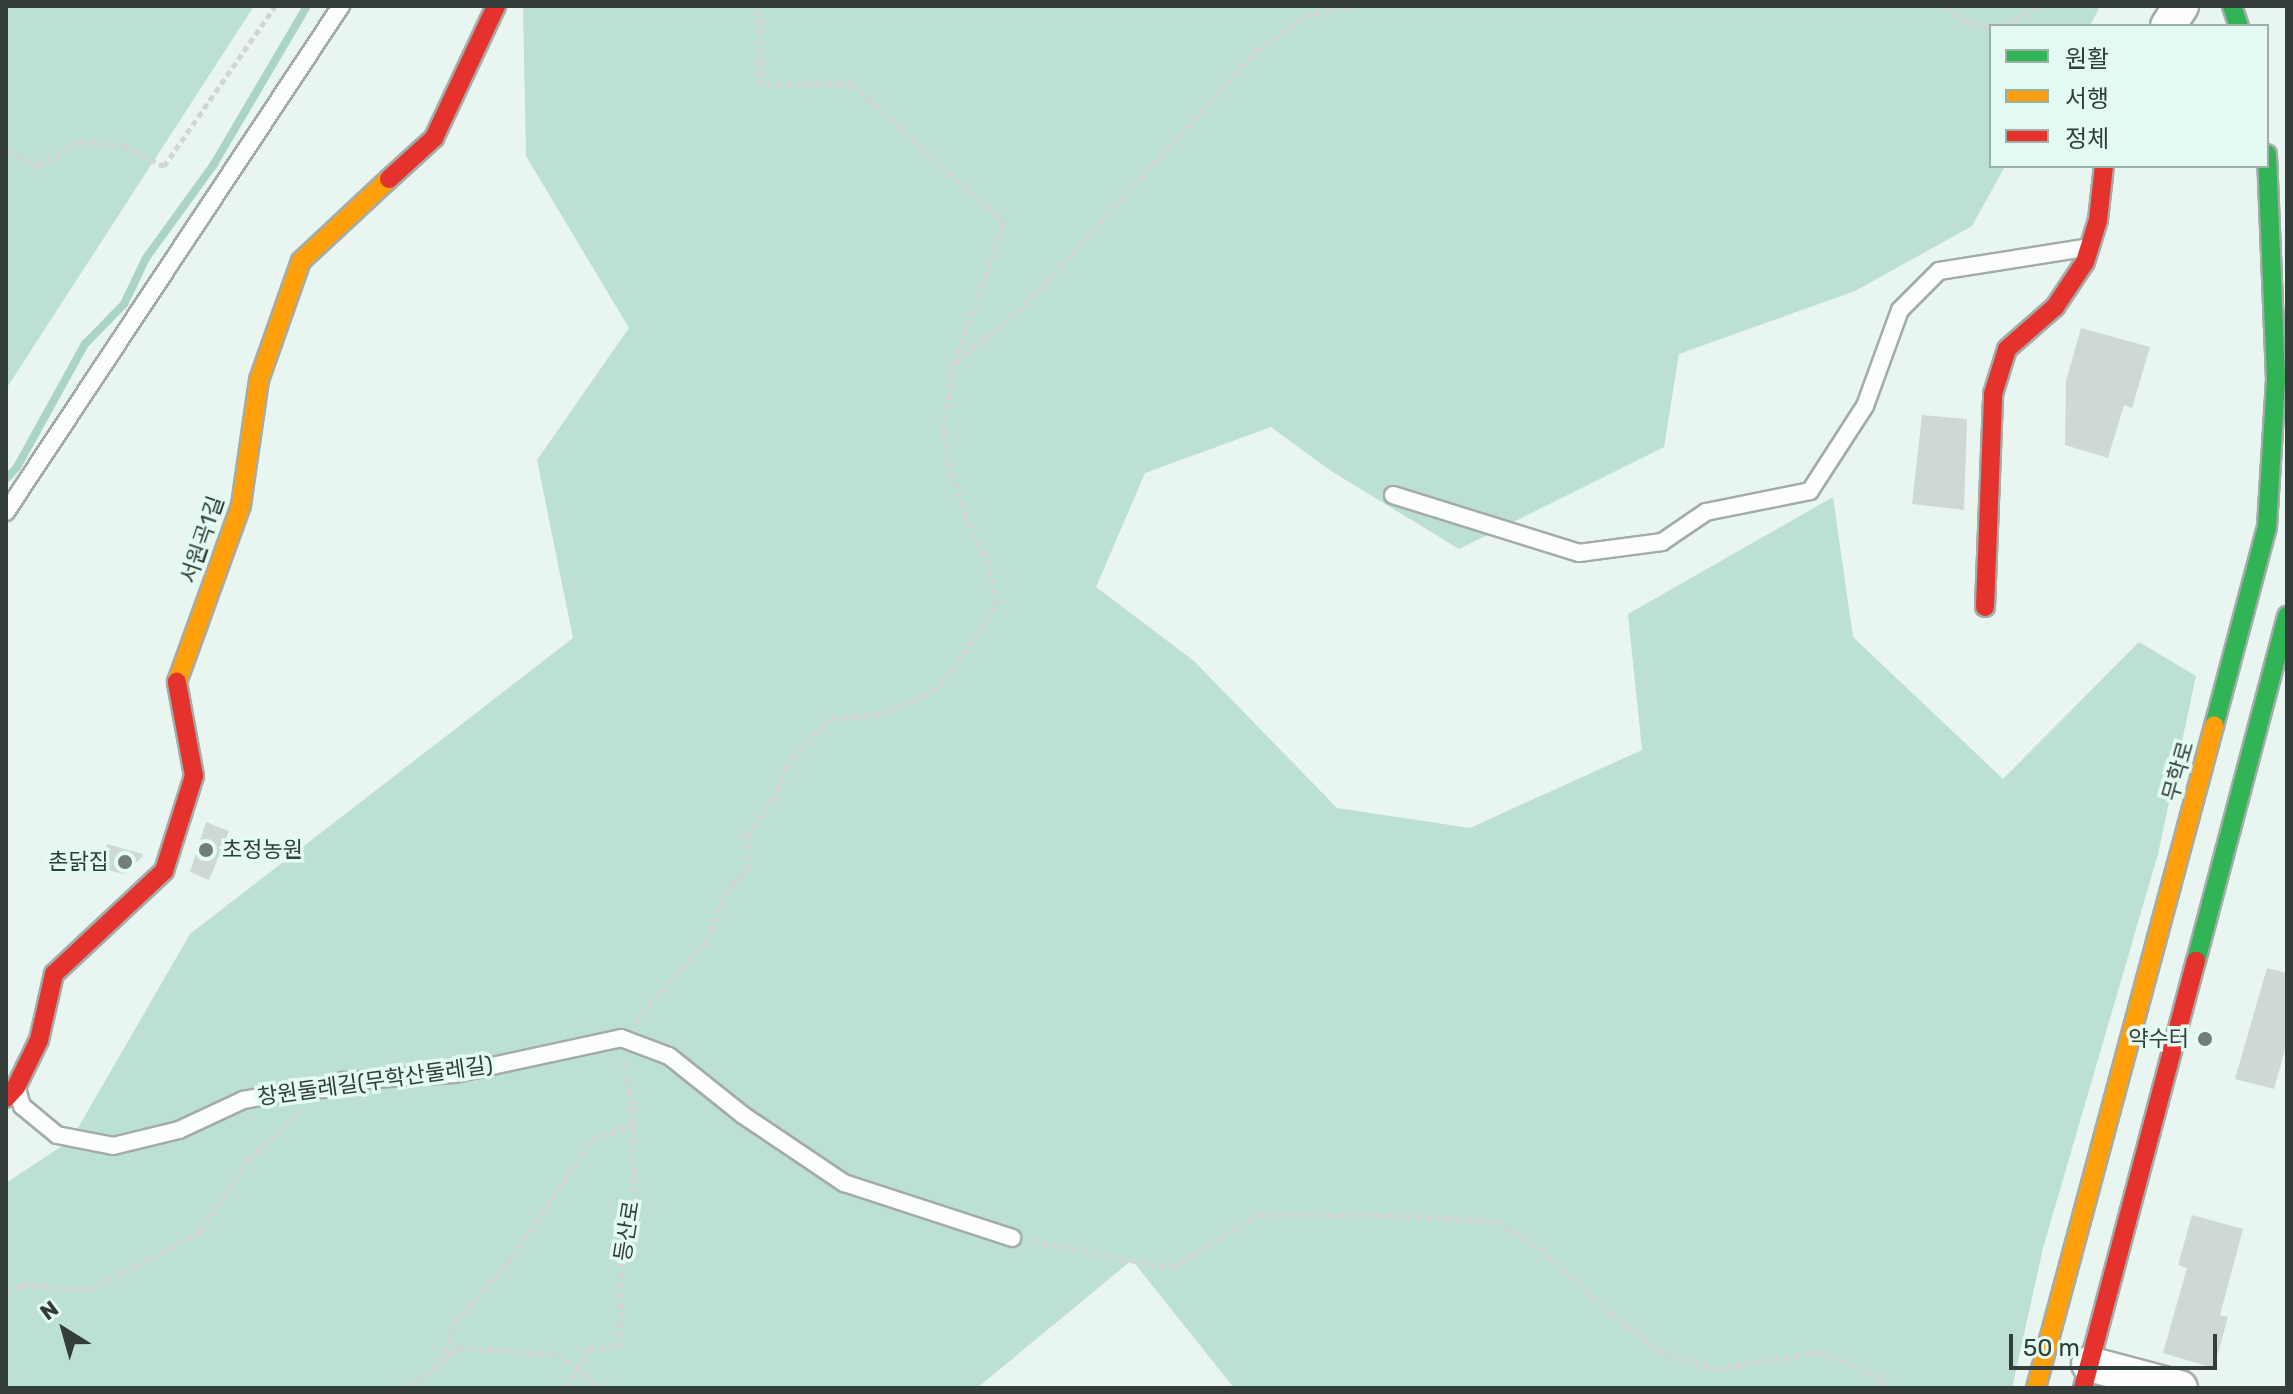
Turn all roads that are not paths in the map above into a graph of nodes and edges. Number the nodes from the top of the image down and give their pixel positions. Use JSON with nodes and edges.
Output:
{"nodes":[{"id":1,"x":341,"y":6,"type":"edge"},
{"id":2,"x":496,"y":6,"type":"edge"},
{"id":3,"x":2181,"y":6,"type":"edge"},
{"id":4,"x":2169,"y":24,"type":"edge"},
{"id":5,"x":2104,"y":168,"type":"edge"},
{"id":6,"x":2268,"y":168,"type":"edge"},
{"id":7,"x":2090,"y":247,"type":"junction"},
{"id":8,"x":1393,"y":495,"type":"dead end"},
{"id":9,"x":6,"y":512,"type":"edge"},
{"id":10,"x":1985,"y":607,"type":"dead end"},
{"id":11,"x":2287,"y":616,"type":"edge"},
{"id":12,"x":2275,"y":711,"type":"edge"},
{"id":13,"x":11,"y":1093,"type":"edge"},
{"id":14,"x":1012,"y":1238,"type":"road end"},
{"id":15,"x":2086,"y":1376,"type":"edge"},
{"id":16,"x":2036,"y":1388,"type":"edge"},
{"id":17,"x":2180,"y":1388,"type":"edge"}],
"edges":[{"from":1,"to":9,"type":"lane"},
{"from":2,"to":13,"type":"main road","name":"서원곡1길"},
{"from":3,"to":4,"type":"street"},
{"from":5,"to":7,"type":"main road"},
{"from":6,"to":16,"type":"main road","name":"무학로"},
{"from":7,"to":8,"type":"lane"},
{"from":7,"to":10,"type":"main road"},
{"from":11,"to":12,"type":"main road"},
{"from":12,"to":15,"type":"main road"},
{"from":13,"to":14,"type":"lane","name":"창원둘레길(무학산둘레길)"},
{"from":15,"to":17,"type":"street"}]}
